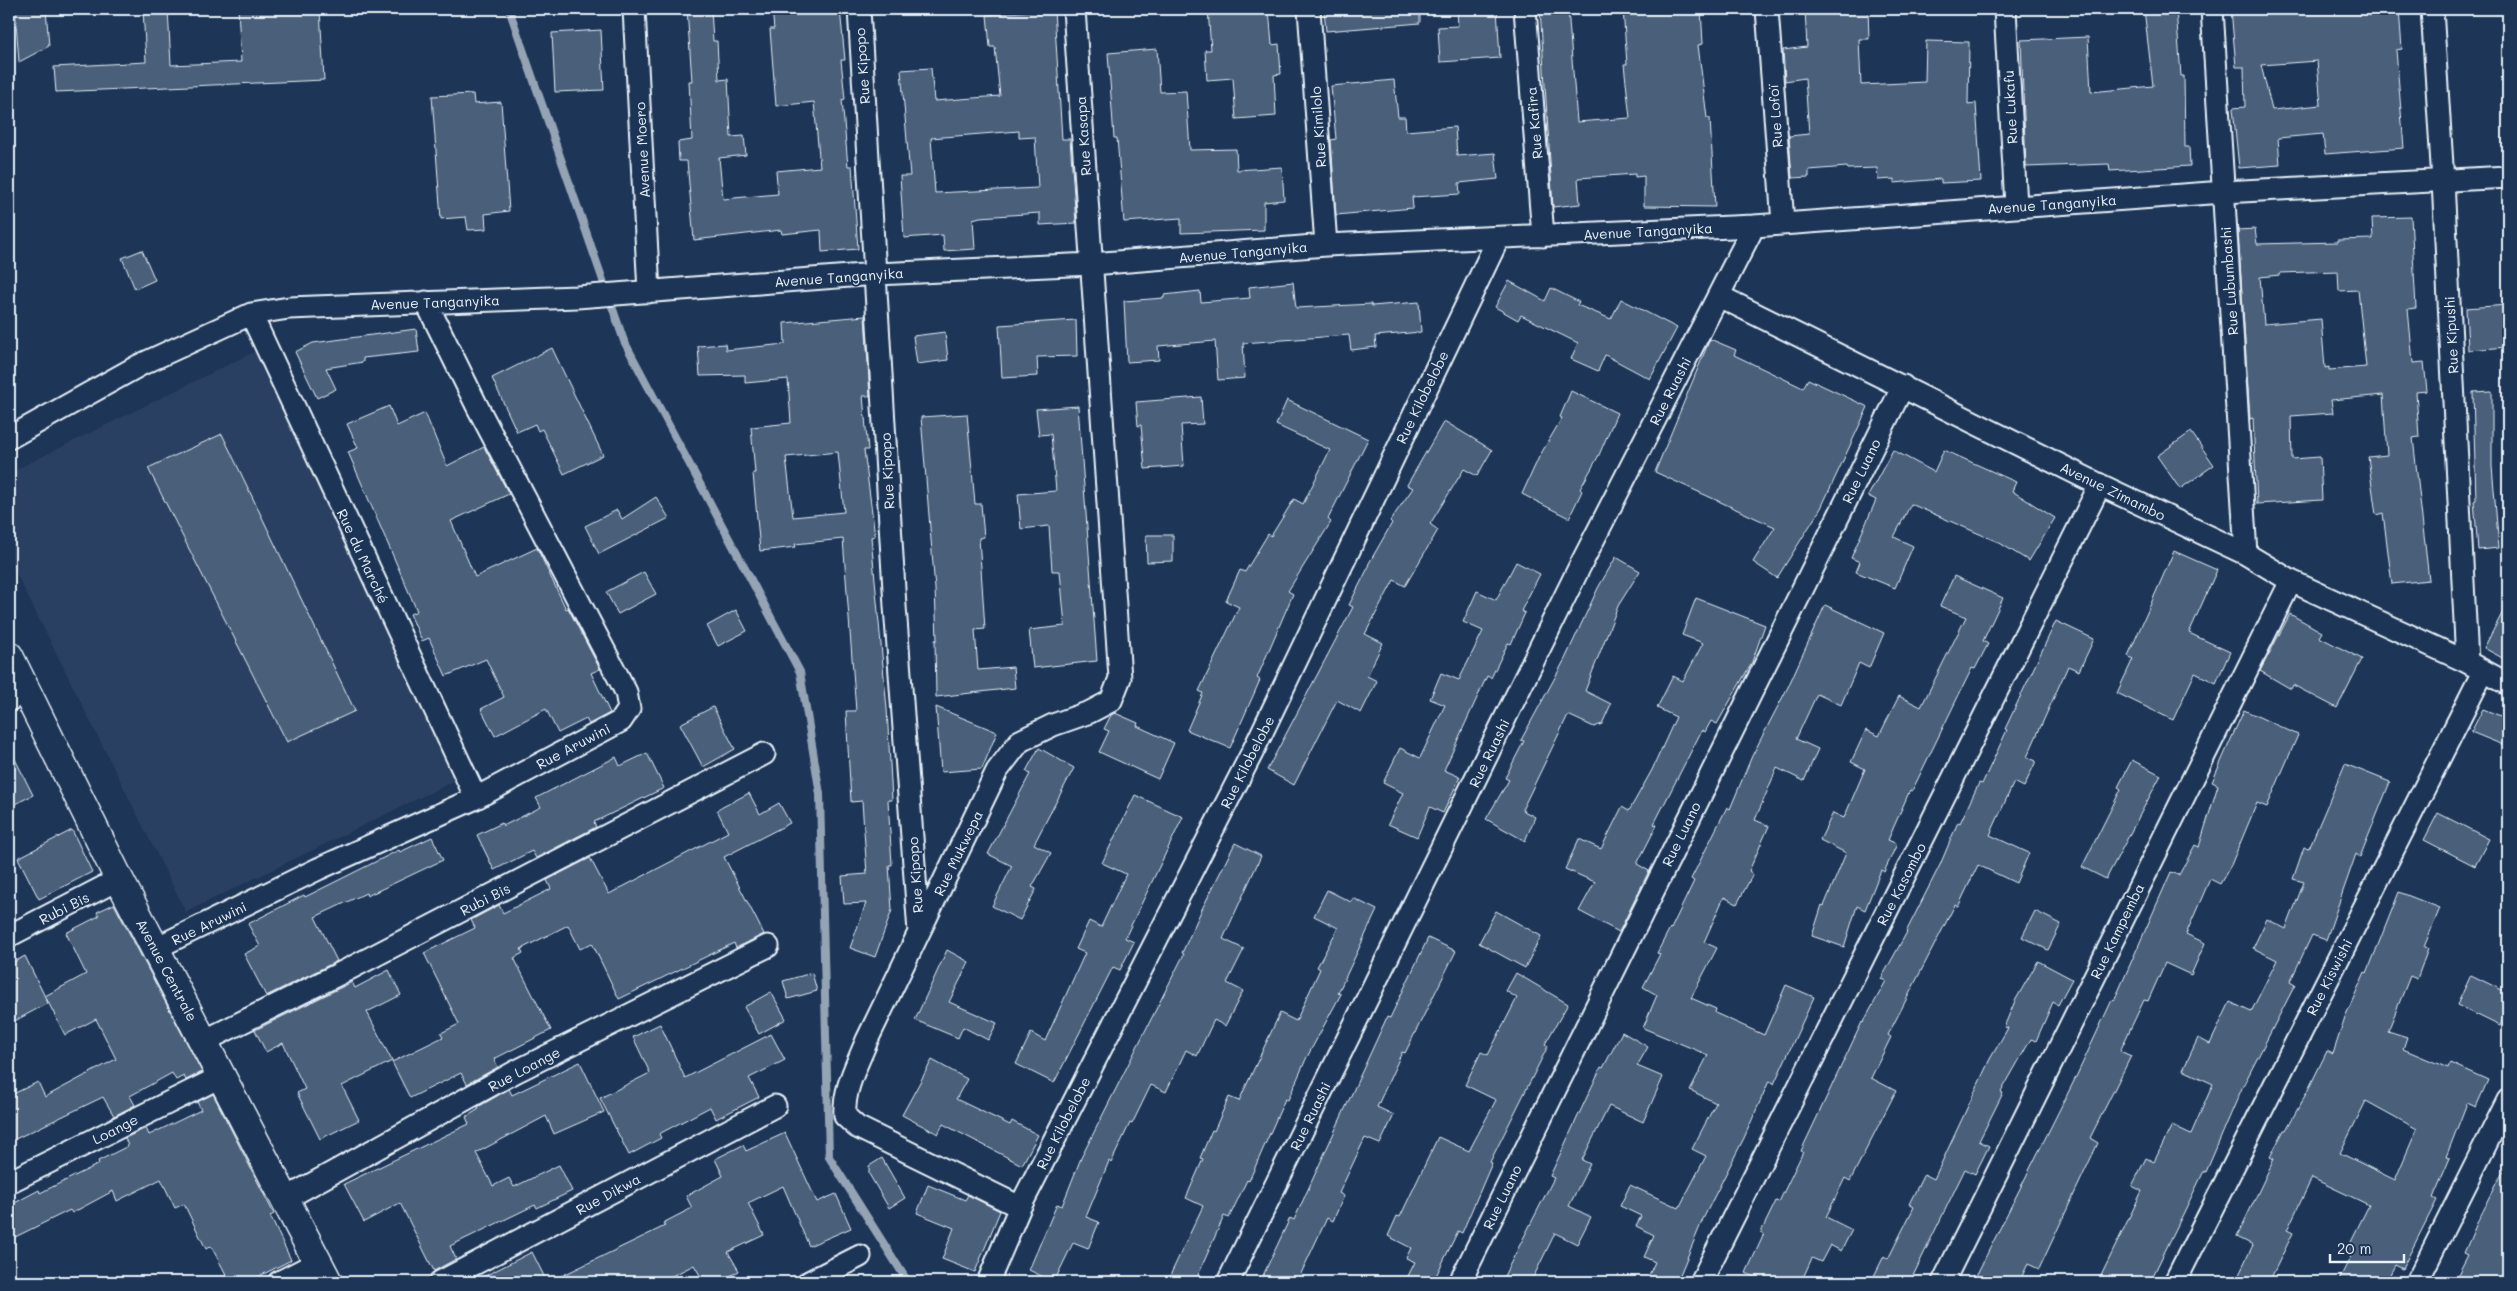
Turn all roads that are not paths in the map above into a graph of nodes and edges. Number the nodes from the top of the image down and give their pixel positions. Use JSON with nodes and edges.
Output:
{"nodes":[{"id":1,"x":634,"y":9,"type":"edge"},
{"id":2,"x":859,"y":9,"type":"edge"},
{"id":3,"x":1074,"y":9,"type":"edge"},
{"id":4,"x":1310,"y":9,"type":"edge"},
{"id":5,"x":1524,"y":9,"type":"edge"},
{"id":6,"x":1767,"y":9,"type":"edge"},
{"id":7,"x":2005,"y":9,"type":"edge"},
{"id":8,"x":2212,"y":9,"type":"edge"},
{"id":9,"x":2432,"y":9,"type":"edge"},
{"id":10,"x":2508,"y":177,"type":"edge"},
{"id":11,"x":2443,"y":181,"type":"junction"},
{"id":12,"x":2224,"y":192,"type":"junction"},
{"id":13,"x":2016,"y":206,"type":"junction"},
{"id":14,"x":1782,"y":224,"type":"junction"},
{"id":15,"x":1754,"y":226,"type":"junction"},
{"id":16,"x":1542,"y":236,"type":"junction"},
{"id":17,"x":1498,"y":239,"type":"junction"},
{"id":18,"x":1326,"y":245,"type":"junction"},
{"id":19,"x":1092,"y":264,"type":"junction"},
{"id":20,"x":876,"y":274,"type":"junction"},
{"id":21,"x":649,"y":292,"type":"junction"},
{"id":22,"x":1719,"y":296,"type":"junction"},
{"id":23,"x":426,"y":302,"type":"junction"},
{"id":24,"x":251,"y":314,"type":"junction"},
{"id":25,"x":1903,"y":386,"type":"junction"},
{"id":26,"x":9,"y":438,"type":"edge"},
{"id":27,"x":2100,"y":486,"type":"junction"},
{"id":28,"x":2246,"y":554,"type":"junction"},
{"id":29,"x":2291,"y":580,"type":"junction"},
{"id":30,"x":9,"y":656,"type":"edge"},
{"id":31,"x":2475,"y":667,"type":"junction"},
{"id":32,"x":2508,"y":684,"type":"edge"},
{"id":33,"x":18,"y":696,"type":"edge"},
{"id":34,"x":1111,"y":701,"type":"joint"},
{"id":35,"x":764,"y":754,"type":"dead end"},
{"id":36,"x":476,"y":798,"type":"junction"},
{"id":37,"x":119,"y":879,"type":"junction"},
{"id":38,"x":919,"y":932,"type":"junction"},
{"id":39,"x":9,"y":936,"type":"edge"},
{"id":40,"x":768,"y":946,"type":"dead end"},
{"id":41,"x":156,"y":948,"type":"junction"},
{"id":42,"x":204,"y":1041,"type":"junction"},
{"id":43,"x":222,"y":1076,"type":"junction"},
{"id":44,"x":2508,"y":1100,"type":"edge"},
{"id":45,"x":775,"y":1106,"type":"dead end"},
{"id":46,"x":9,"y":1182,"type":"edge"},
{"id":47,"x":284,"y":1199,"type":"junction"},
{"id":48,"x":1020,"y":1206,"type":"junction"},
{"id":49,"x":860,"y":1256,"type":"dead end"},
{"id":50,"x":323,"y":1272,"type":"edge"},
{"id":51,"x":278,"y":1282,"type":"edge"},
{"id":52,"x":440,"y":1282,"type":"edge"},
{"id":53,"x":809,"y":1282,"type":"edge"},
{"id":54,"x":988,"y":1282,"type":"edge"},
{"id":55,"x":1228,"y":1282,"type":"edge"},
{"id":56,"x":1460,"y":1282,"type":"edge"},
{"id":57,"x":1701,"y":1282,"type":"edge"},
{"id":58,"x":1943,"y":1282,"type":"edge"},
{"id":59,"x":2175,"y":1282,"type":"edge"},
{"id":60,"x":2417,"y":1282,"type":"edge"}],
"edges":[{"from":1,"to":21,"type":"street","name":"Avenue Moero"},
{"from":2,"to":20,"type":"street","name":"Rue Kipopo"},
{"from":3,"to":19,"type":"street","name":"Rue Kasapa"},
{"from":4,"to":18,"type":"street","name":"Rue Kimilolo"},
{"from":5,"to":16,"type":"street","name":"Rue Kafira"},
{"from":6,"to":14,"type":"street","name":"Rue Lofoï"},
{"from":7,"to":13,"type":"street","name":"Rue Lukafu"},
{"from":8,"to":12,"type":"street","name":"Rue Lubumbashi"},
{"from":9,"to":11,"type":"street","name":"Rue Kipushi"},
{"from":10,"to":11,"type":"street","name":"Avenue Tanganyika"},
{"from":11,"to":12,"type":"street","name":"Avenue Tanganyika"},
{"from":11,"to":31,"type":"street","name":"Rue Kipushi"},
{"from":12,"to":13,"type":"street","name":"Avenue Tanganyika"},
{"from":12,"to":28,"type":"street","name":"Rue Lubumbashi"},
{"from":13,"to":14,"type":"street","name":"Avenue Tanganyika"},
{"from":14,"to":15,"type":"street","name":"Avenue Tanganyika"},
{"from":15,"to":16,"type":"street","name":"Avenue Tanganyika"},
{"from":15,"to":22,"type":"street","name":"Rue Ruashi"},
{"from":16,"to":17,"type":"street","name":"Avenue Tanganyika"},
{"from":17,"to":18,"type":"street","name":"Avenue Tanganyika"},
{"from":17,"to":48,"type":"street","name":"Rue Kilobelobe"},
{"from":18,"to":19,"type":"street","name":"Avenue Tanganyika"},
{"from":19,"to":20,"type":"street","name":"Avenue Tanganyika"},
{"from":19,"to":34,"type":"street","name":"Rue Kasapa"},
{"from":20,"to":21,"type":"street","name":"Avenue Tanganyika"},
{"from":20,"to":38,"type":"street","name":"Rue Kipopo"},
{"from":21,"to":23,"type":"street","name":"Avenue Tanganyika"},
{"from":22,"to":25,"type":"street","name":"Avenue Zimambo"},
{"from":22,"to":55,"type":"street","name":"Rue Ruashi"},
{"from":23,"to":24,"type":"street","name":"Avenue Tanganyika"},
{"from":23,"to":36,"type":"street","name":"Rue Aruwini"},
{"from":24,"to":26,"type":"street","name":"Avenue Tanganyika"},
{"from":24,"to":36,"type":"street","name":"Rue du Marché"},
{"from":25,"to":27,"type":"street","name":"Avenue Zimambo"},
{"from":25,"to":56,"type":"street","name":"Rue Luano"},
{"from":27,"to":28,"type":"street","name":"Avenue Zimambo"},
{"from":27,"to":57,"type":"street","name":"Rue Kasombo"},
{"from":28,"to":29,"type":"street","name":"Avenue Zimambo"},
{"from":29,"to":31,"type":"street","name":"Avenue Zimambo"},
{"from":29,"to":58,"type":"street","name":"Rue Kampemba"},
{"from":30,"to":33,"type":"street","name":"Avenue Centrale"},
{"from":31,"to":32,"type":"street","name":"Avenue Zimambo"},
{"from":31,"to":59,"type":"street","name":"Rue Kiswishi"},
{"from":33,"to":37,"type":"street","name":"Avenue Centrale"},
{"from":34,"to":38,"type":"street","name":"Rue Mukwepa"},
{"from":35,"to":42,"type":"street","name":"Rubi Bis"},
{"from":36,"to":41,"type":"street","name":"Rue Aruwini"},
{"from":37,"to":39,"type":"street","name":"Rubi Bis"},
{"from":37,"to":41,"type":"street","name":"Avenue Centrale"},
{"from":38,"to":48,"type":"street","name":"Rue Mukwepa"},
{"from":40,"to":47,"type":"street","name":"Rue Loange"},
{"from":41,"to":42,"type":"street","name":"Avenue Centrale"},
{"from":42,"to":43,"type":"street","name":"Avenue Centrale"},
{"from":43,"to":46,"type":"street","name":"Loange"},
{"from":43,"to":47,"type":"street","name":"Avenue Centrale"},
{"from":44,"to":60,"type":"street"},
{"from":45,"to":52,"type":"street","name":"Rue Dikwa"},
{"from":47,"to":50,"type":"street","name":"Avenue Centrale"},
{"from":48,"to":54,"type":"street","name":"Rue Kilobelobe"},
{"from":49,"to":53,"type":"street"},
{"from":50,"to":51,"type":"street"}]}
